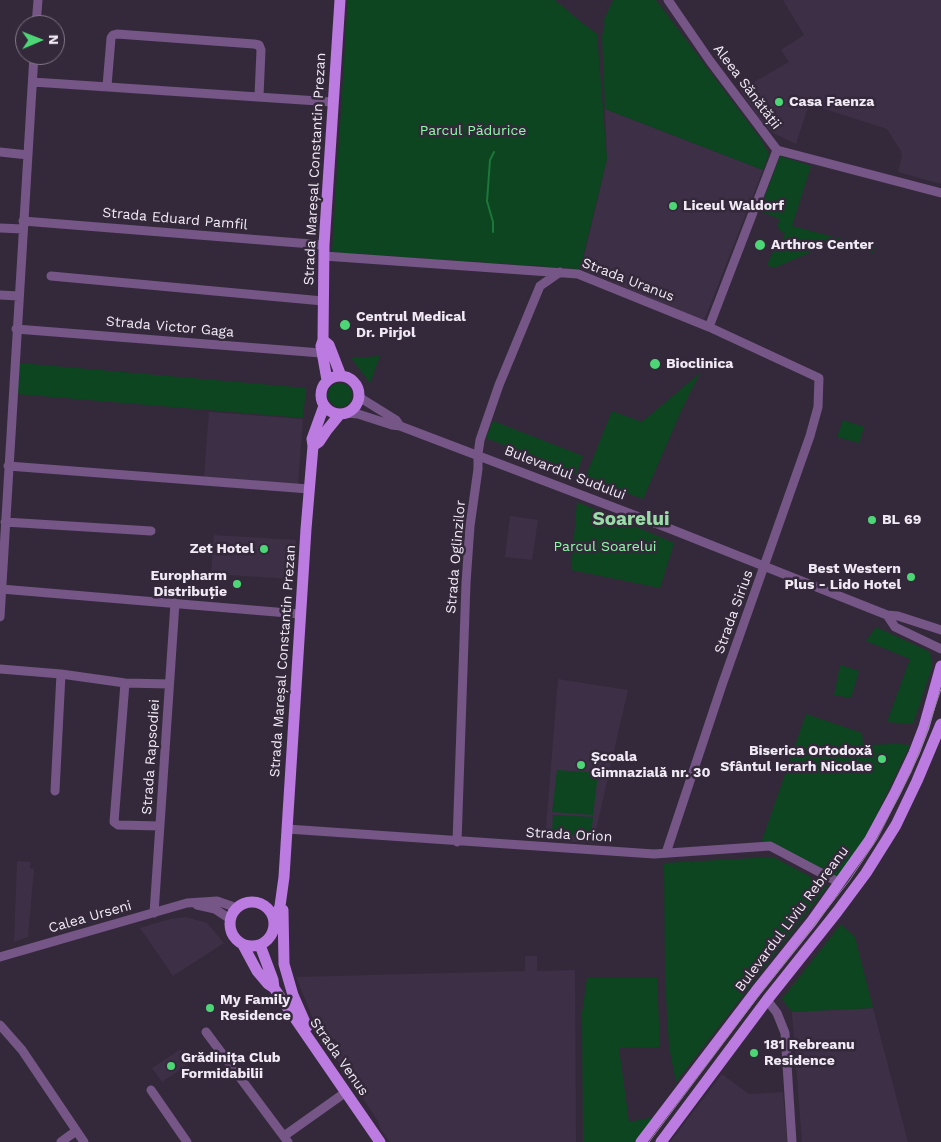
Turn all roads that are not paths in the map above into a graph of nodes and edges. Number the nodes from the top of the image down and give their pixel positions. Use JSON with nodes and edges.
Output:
{"nodes":[{"id":1,"x":38,"y":0,"type":"edge"},
{"id":2,"x":340,"y":0,"type":"edge"},
{"id":3,"x":668,"y":0,"type":"edge"},
{"id":4,"x":37,"y":15,"type":"edge"},
{"id":5,"x":34,"y":65,"type":"edge"},
{"id":6,"x":33,"y":82,"type":"junction"},
{"id":7,"x":107,"y":86,"type":"junction"},
{"id":8,"x":259,"y":96,"type":"junction"},
{"id":9,"x":333,"y":102,"type":"junction"},
{"id":10,"x":777,"y":150,"type":"junction"},
{"id":11,"x":0,"y":152,"type":"edge"},
{"id":12,"x":28,"y":155,"type":"junction"},
{"id":13,"x":941,"y":193,"type":"edge"},
{"id":14,"x":23,"y":225,"type":"junction"},
{"id":15,"x":0,"y":228,"type":"edge"},
{"id":16,"x":324,"y":250,"type":"junction"},
{"id":17,"x":533,"y":271,"type":"junction"},
{"id":18,"x":560,"y":272,"type":"junction"},
{"id":19,"x":52,"y":276,"type":"dead end"},
{"id":20,"x":540,"y":286,"type":"junction"},
{"id":21,"x":0,"y":295,"type":"edge"},
{"id":22,"x":19,"y":296,"type":"junction"},
{"id":23,"x":323,"y":301,"type":"junction"},
{"id":24,"x":709,"y":328,"type":"junction"},
{"id":25,"x":16,"y":329,"type":"junction"},
{"id":26,"x":323,"y":340,"type":"junction"},
{"id":27,"x":321,"y":353,"type":"junction"},
{"id":28,"x":341,"y":376,"type":"junction"},
{"id":29,"x":819,"y":378,"type":"joint"},
{"id":30,"x":327,"y":380,"type":"junction"},
{"id":31,"x":359,"y":397,"type":"junction"},
{"id":32,"x":324,"y":406,"type":"junction"},
{"id":33,"x":344,"y":413,"type":"junction"},
{"id":34,"x":400,"y":426,"type":"junction"},
{"id":35,"x":313,"y":446,"type":"junction"},
{"id":36,"x":478,"y":454,"type":"junction"},
{"id":37,"x":8,"y":466,"type":"junction"},
{"id":38,"x":309,"y":489,"type":"junction"},
{"id":39,"x":3,"y":500,"type":"edge"},
{"id":40,"x":5,"y":522,"type":"junction"},
{"id":41,"x":151,"y":531,"type":"dead end"},
{"id":42,"x":765,"y":567,"type":"junction"},
{"id":43,"x":1,"y":568,"type":"edge"},
{"id":44,"x":1,"y":590,"type":"junction"},
{"id":45,"x":175,"y":603,"type":"junction"},
{"id":46,"x":300,"y":614,"type":"junction"},
{"id":47,"x":887,"y":615,"type":"junction"},
{"id":48,"x":0,"y":617,"type":"edge"},
{"id":49,"x":941,"y":630,"type":"edge"},
{"id":50,"x":941,"y":649,"type":"edge"},
{"id":51,"x":941,"y":666,"type":"edge"},
{"id":52,"x":0,"y":669,"type":"edge"},
{"id":53,"x":61,"y":674,"type":"junction"},
{"id":54,"x":125,"y":683,"type":"junction"},
{"id":55,"x":169,"y":684,"type":"junction"},
{"id":56,"x":941,"y":724,"type":"edge"},
{"id":57,"x":55,"y":791,"type":"dead end"},
{"id":58,"x":160,"y":826,"type":"junction"},
{"id":59,"x":287,"y":829,"type":"junction"},
{"id":60,"x":457,"y":842,"type":"junction"},
{"id":61,"x":666,"y":853,"type":"junction"},
{"id":62,"x":284,"y":880,"type":"junction"},
{"id":63,"x":840,"y":883,"type":"junction"},
{"id":64,"x":187,"y":903,"type":"junction"},
{"id":65,"x":263,"y":904,"type":"junction"},
{"id":66,"x":237,"y":908,"type":"junction"},
{"id":67,"x":154,"y":913,"type":"junction"},
{"id":68,"x":230,"y":919,"type":"junction"},
{"id":69,"x":274,"y":924,"type":"junction"},
{"id":70,"x":243,"y":945,"type":"junction"},
{"id":71,"x":260,"y":945,"type":"junction"},
{"id":72,"x":0,"y":957,"type":"edge"},
{"id":73,"x":274,"y":988,"type":"junction"},
{"id":74,"x":767,"y":1000,"type":"junction"},
{"id":75,"x":2,"y":1030,"type":"edge"},
{"id":76,"x":206,"y":1032,"type":"dead end"},
{"id":77,"x":314,"y":1045,"type":"junction"},
{"id":78,"x":151,"y":1090,"type":"dead end"},
{"id":79,"x":346,"y":1092,"type":"junction"},
{"id":80,"x":76,"y":1131,"type":"junction"},
{"id":81,"x":286,"y":1139,"type":"edge"},
{"id":82,"x":61,"y":1142,"type":"edge"},
{"id":83,"x":84,"y":1142,"type":"edge"},
{"id":84,"x":187,"y":1142,"type":"edge"},
{"id":85,"x":380,"y":1142,"type":"edge"},
{"id":86,"x":642,"y":1142,"type":"edge"},
{"id":87,"x":661,"y":1142,"type":"edge"},
{"id":88,"x":792,"y":1142,"type":"edge"}],
"edges":[{"from":1,"to":4,"type":"street"},
{"from":2,"to":9,"type":"main road","name":"Strada Mareșal Constantin Prezan"},
{"from":3,"to":10,"type":"street","name":"Aleea Sănătății"},
{"from":5,"to":6,"type":"street"},
{"from":6,"to":7,"type":"street"},
{"from":6,"to":12,"type":"street"},
{"from":7,"to":8,"type":"street"},
{"from":7,"to":8,"type":"street"},
{"from":8,"to":9,"type":"street"},
{"from":9,"to":16,"type":"main road","name":"Strada Mareșal Constantin Prezan"},
{"from":10,"to":13,"type":"street","name":"Aleea Sănătății"},
{"from":10,"to":24,"type":"street"},
{"from":11,"to":12,"type":"street"},
{"from":12,"to":14,"type":"street"},
{"from":14,"to":15,"type":"street","name":"Strada Eduard Pamfil"},
{"from":14,"to":16,"type":"street","name":"Strada Eduard Pamfil"},
{"from":14,"to":22,"type":"street"},
{"from":16,"to":17,"type":"street","name":"Strada Uranus"},
{"from":16,"to":23,"type":"main road","name":"Strada Mareșal Constantin Prezan"},
{"from":17,"to":18,"type":"street","name":"Strada Uranus"},
{"from":17,"to":20,"type":"street"},
{"from":18,"to":20,"type":"street"},
{"from":18,"to":24,"type":"street","name":"Strada Uranus"},
{"from":19,"to":23,"type":"street"},
{"from":20,"to":36,"type":"street","name":"Strada Oglinzilor"},
{"from":21,"to":22,"type":"street"},
{"from":22,"to":25,"type":"street"},
{"from":23,"to":26,"type":"main road","name":"Strada Mareșal Constantin Prezan"},
{"from":24,"to":29,"type":"street","name":"Strada Uranus"},
{"from":25,"to":27,"type":"street","name":"Strada Victor Gaga"},
{"from":25,"to":37,"type":"street"},
{"from":26,"to":27,"type":"main road","name":"Strada Mareșal Constantin Prezan"},
{"from":26,"to":28,"type":"main road"},
{"from":27,"to":30,"type":"main road","name":"Strada Mareșal Constantin Prezan"},
{"from":28,"to":30,"type":"main road"},
{"from":28,"to":31,"type":"main road"},
{"from":29,"to":42,"type":"street","name":"Strada Sirius"},
{"from":30,"to":32,"type":"main road"},
{"from":31,"to":33,"type":"main road"},
{"from":31,"to":34,"type":"street","name":"Bulevardul Sudului"},
{"from":32,"to":33,"type":"main road"},
{"from":32,"to":35,"type":"main road","name":"Strada Mareșal Constantin Prezan"},
{"from":33,"to":34,"type":"street","name":"Bulevardul Sudului"},
{"from":33,"to":35,"type":"main road"},
{"from":34,"to":36,"type":"street","name":"Bulevardul Sudului"},
{"from":35,"to":38,"type":"main road","name":"Strada Mareșal Constantin Prezan"},
{"from":36,"to":42,"type":"street","name":"Bulevardul Sudului"},
{"from":36,"to":60,"type":"street","name":"Strada Oglinzilor"},
{"from":37,"to":38,"type":"street"},
{"from":37,"to":39,"type":"street"},
{"from":38,"to":46,"type":"main road","name":"Strada Mareșal Constantin Prezan"},
{"from":39,"to":40,"type":"street"},
{"from":40,"to":41,"type":"street"},
{"from":40,"to":43,"type":"street"},
{"from":42,"to":47,"type":"street","name":"Bulevardul Sudului"},
{"from":42,"to":61,"type":"street","name":"Strada Sirius"},
{"from":43,"to":44,"type":"street"},
{"from":44,"to":45,"type":"street"},
{"from":44,"to":48,"type":"street"},
{"from":45,"to":46,"type":"street"},
{"from":45,"to":55,"type":"street","name":"Strada Rapsodiei"},
{"from":46,"to":59,"type":"main road","name":"Strada Mareșal Constantin Prezan"},
{"from":47,"to":49,"type":"street","name":"Bulevardul Sudului"},
{"from":47,"to":50,"type":"street","name":"Bulevardul Sudului"},
{"from":51,"to":63,"type":"main road","name":"Bulevardul Liviu Rebreanu"},
{"from":52,"to":53,"type":"street"},
{"from":53,"to":54,"type":"street"},
{"from":53,"to":57,"type":"street"},
{"from":54,"to":55,"type":"street"},
{"from":54,"to":58,"type":"street"},
{"from":55,"to":58,"type":"street","name":"Strada Rapsodiei"},
{"from":56,"to":74,"type":"main road","name":"Bulevardul Liviu Rebreanu"},
{"from":58,"to":67,"type":"street","name":"Strada Rapsodiei"},
{"from":59,"to":60,"type":"street","name":"Strada Orion"},
{"from":59,"to":62,"type":"main road","name":"Strada Mareșal Constantin Prezan"},
{"from":60,"to":61,"type":"street","name":"Strada Orion"},
{"from":61,"to":63,"type":"street","name":"Strada Orion"},
{"from":62,"to":65,"type":"main road"},
{"from":62,"to":69,"type":"main road","name":"Strada Mareșal Constantin Prezan"},
{"from":62,"to":77,"type":"main road"},
{"from":63,"to":86,"type":"main road","name":"Bulevardul Liviu Rebreanu"},
{"from":64,"to":66,"type":"street","name":"Calea Urseni"},
{"from":64,"to":67,"type":"street","name":"Calea Urseni"},
{"from":64,"to":68,"type":"street"},
{"from":65,"to":66,"type":"main road"},
{"from":65,"to":69,"type":"main road"},
{"from":66,"to":68,"type":"main road"},
{"from":67,"to":72,"type":"street","name":"Calea Urseni"},
{"from":68,"to":70,"type":"main road"},
{"from":69,"to":71,"type":"main road"},
{"from":70,"to":71,"type":"main road"},
{"from":70,"to":73,"type":"main road","name":"Strada Venus"},
{"from":71,"to":73,"type":"main road","name":"Strada Venus"},
{"from":73,"to":77,"type":"main road","name":"Strada Venus"},
{"from":74,"to":87,"type":"main road","name":"Bulevardul Liviu Rebreanu"},
{"from":74,"to":88,"type":"street"},
{"from":75,"to":80,"type":"street"},
{"from":76,"to":81,"type":"street"},
{"from":77,"to":79,"type":"main road","name":"Strada Venus"},
{"from":78,"to":84,"type":"street"},
{"from":79,"to":81,"type":"street"},
{"from":79,"to":85,"type":"main road","name":"Strada Venus"},
{"from":80,"to":82,"type":"street"},
{"from":80,"to":83,"type":"street"}]}
